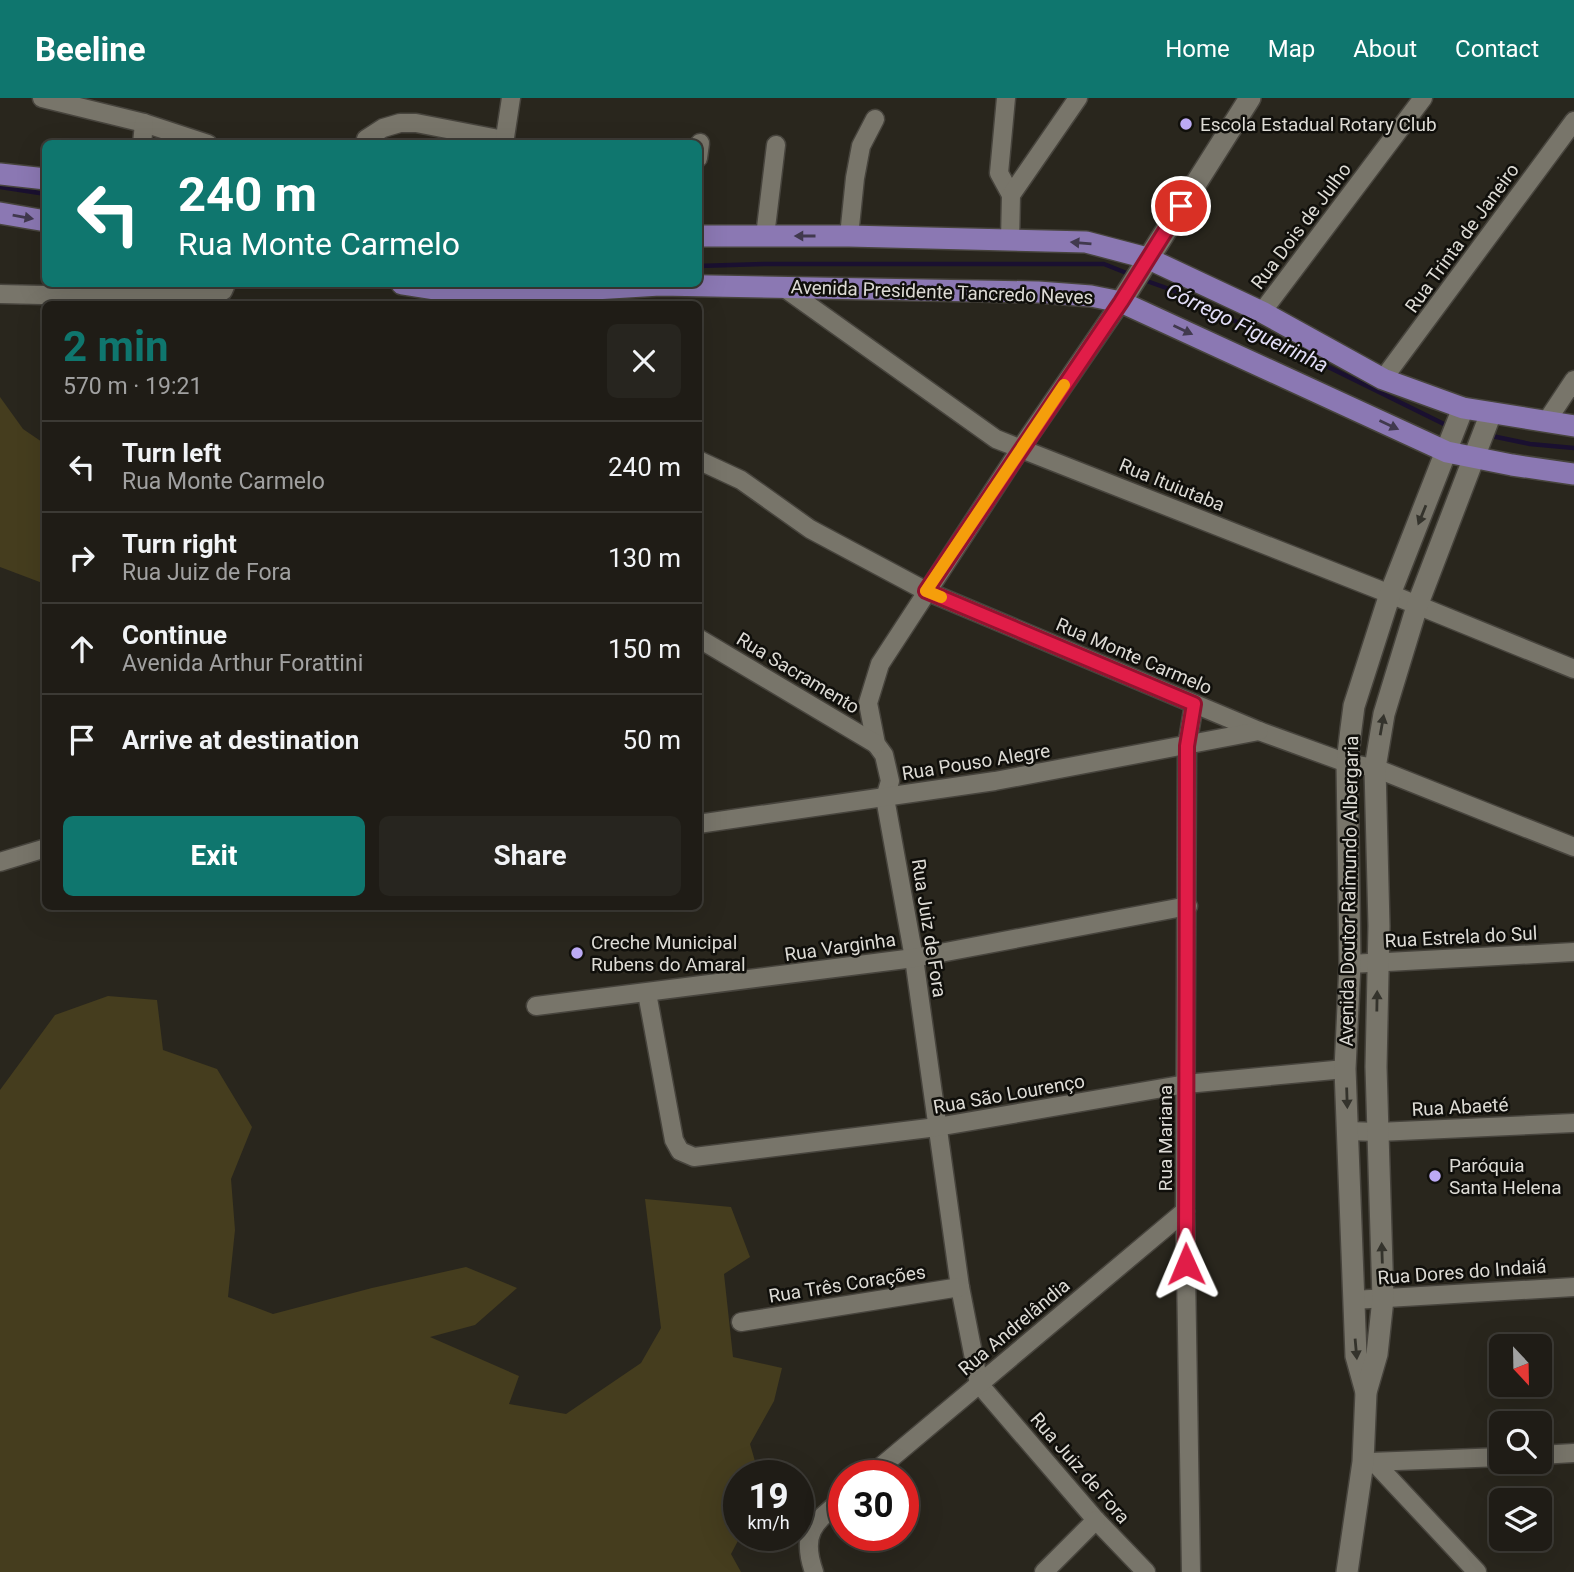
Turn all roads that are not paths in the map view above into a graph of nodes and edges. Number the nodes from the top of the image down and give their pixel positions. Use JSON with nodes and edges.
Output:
{"nodes":[{"id":1,"x":42,"y":98,"type":"edge"},
{"id":2,"x":511,"y":98,"type":"edge"},
{"id":3,"x":1006,"y":98,"type":"edge"},
{"id":4,"x":1078,"y":98,"type":"edge"},
{"id":5,"x":1250,"y":98,"type":"edge"},
{"id":6,"x":1423,"y":98,"type":"edge"},
{"id":7,"x":875,"y":119,"type":"dead end"},
{"id":8,"x":1574,"y":121,"type":"edge"},
{"id":9,"x":145,"y":123,"type":"junction"},
{"id":10,"x":143,"y":140,"type":"edge"},
{"id":11,"x":196,"y":140,"type":"edge"},
{"id":12,"x":366,"y":140,"type":"edge"},
{"id":13,"x":495,"y":140,"type":"edge"},
{"id":14,"x":504,"y":140,"type":"edge"},
{"id":15,"x":776,"y":145,"type":"dead end"},
{"id":16,"x":0,"y":173,"type":"edge"},
{"id":17,"x":42,"y":179,"type":"edge"},
{"id":18,"x":1011,"y":195,"type":"junction"},
{"id":19,"x":0,"y":214,"type":"edge"},
{"id":20,"x":42,"y":220,"type":"edge"},
{"id":21,"x":702,"y":236,"type":"edge"},
{"id":22,"x":765,"y":236,"type":"junction"},
{"id":23,"x":849,"y":236,"type":"junction"},
{"id":24,"x":1010,"y":241,"type":"junction"},
{"id":25,"x":1147,"y":258,"type":"junction"},
{"id":26,"x":702,"y":286,"type":"edge"},
{"id":27,"x":225,"y":287,"type":"edge"},
{"id":28,"x":421,"y":287,"type":"edge"},
{"id":29,"x":627,"y":287,"type":"edge"},
{"id":30,"x":783,"y":287,"type":"junction"},
{"id":31,"x":0,"y":294,"type":"edge"},
{"id":32,"x":126,"y":295,"type":"edge"},
{"id":33,"x":1121,"y":302,"type":"junction"},
{"id":34,"x":1262,"y":312,"type":"junction"},
{"id":35,"x":1383,"y":379,"type":"junction"},
{"id":36,"x":1574,"y":380,"type":"edge"},
{"id":37,"x":1463,"y":408,"type":"junction"},
{"id":38,"x":1491,"y":413,"type":"junction"},
{"id":39,"x":1546,"y":422,"type":"junction"},
{"id":40,"x":1574,"y":426,"type":"edge"},
{"id":41,"x":1021,"y":448,"type":"junction"},
{"id":42,"x":1447,"y":452,"type":"junction"},
{"id":43,"x":1473,"y":457,"type":"junction"},
{"id":44,"x":702,"y":462,"type":"edge"},
{"id":45,"x":1574,"y":474,"type":"edge"},
{"id":46,"x":926,"y":591,"type":"junction"},
{"id":47,"x":1390,"y":594,"type":"junction"},
{"id":48,"x":1417,"y":606,"type":"junction"},
{"id":49,"x":702,"y":640,"type":"edge"},
{"id":50,"x":1574,"y":669,"type":"edge"},
{"id":51,"x":1194,"y":704,"type":"junction"},
{"id":52,"x":1259,"y":731,"type":"junction"},
{"id":53,"x":876,"y":744,"type":"junction"},
{"id":54,"x":1187,"y":746,"type":"junction"},
{"id":55,"x":1348,"y":763,"type":"junction"},
{"id":56,"x":1375,"y":768,"type":"junction"},
{"id":57,"x":885,"y":798,"type":"junction"},
{"id":58,"x":702,"y":823,"type":"edge"},
{"id":59,"x":1574,"y":847,"type":"edge"},
{"id":60,"x":42,"y":849,"type":"edge"},
{"id":61,"x":0,"y":862,"type":"edge"},
{"id":62,"x":1188,"y":906,"type":"junction"},
{"id":63,"x":1574,"y":952,"type":"edge"},
{"id":64,"x":914,"y":958,"type":"junction"},
{"id":65,"x":1378,"y":962,"type":"junction"},
{"id":66,"x":1350,"y":964,"type":"junction"},
{"id":67,"x":647,"y":993,"type":"junction"},
{"id":68,"x":536,"y":1006,"type":"dead end"},
{"id":69,"x":1345,"y":1069,"type":"junction"},
{"id":70,"x":1186,"y":1084,"type":"junction"},
{"id":71,"x":1574,"y":1123,"type":"edge"},
{"id":72,"x":937,"y":1128,"type":"junction"},
{"id":73,"x":1348,"y":1131,"type":"junction"},
{"id":74,"x":1378,"y":1132,"type":"junction"},
{"id":75,"x":1185,"y":1211,"type":"junction"},
{"id":76,"x":960,"y":1287,"type":"junction"},
{"id":77,"x":1574,"y":1287,"type":"edge"},
{"id":78,"x":1383,"y":1299,"type":"junction"},
{"id":79,"x":1353,"y":1300,"type":"junction"},
{"id":80,"x":741,"y":1322,"type":"dead end"},
{"id":81,"x":979,"y":1384,"type":"junction"},
{"id":82,"x":1366,"y":1392,"type":"junction"},
{"id":83,"x":1574,"y":1453,"type":"edge"},
{"id":84,"x":1552,"y":1454,"type":"edge"},
{"id":85,"x":1489,"y":1457,"type":"edge"},
{"id":86,"x":889,"y":1460,"type":"edge"},
{"id":87,"x":1369,"y":1462,"type":"junction"},
{"id":88,"x":828,"y":1513,"type":"edge"},
{"id":89,"x":1096,"y":1520,"type":"junction"},
{"id":90,"x":813,"y":1568,"type":"edge"},
{"id":91,"x":1044,"y":1572,"type":"edge"},
{"id":92,"x":1146,"y":1572,"type":"edge"},
{"id":93,"x":1191,"y":1572,"type":"edge"},
{"id":94,"x":1347,"y":1572,"type":"edge"},
{"id":95,"x":1477,"y":1572,"type":"edge"}],
"edges":[{"from":1,"to":9,"type":"street"},
{"from":2,"to":14,"type":"street"},
{"from":3,"to":18,"type":"street"},
{"from":4,"to":18,"type":"street"},
{"from":5,"to":25,"type":"street"},
{"from":6,"to":34,"type":"street","name":"Rua Dois de Julho"},
{"from":7,"to":23,"type":"street"},
{"from":8,"to":35,"type":"street","name":"Rua Trinta de Janeiro"},
{"from":9,"to":10,"type":"street"},
{"from":9,"to":11,"type":"street"},
{"from":12,"to":13,"type":"street"},
{"from":15,"to":22,"type":"street"},
{"from":16,"to":17,"type":"main road"},
{"from":18,"to":24,"type":"street"},
{"from":19,"to":20,"type":"main road","one_way":true},
{"from":21,"to":22,"type":"main road"},
{"from":23,"to":22,"type":"main road","one_way":true},
{"from":23,"to":24,"type":"main road"},
{"from":25,"to":24,"type":"main road","one_way":true},
{"from":25,"to":33,"type":"street"},
{"from":25,"to":34,"type":"main road"},
{"from":26,"to":30,"type":"main road","name":"Avenida Presidente Tancredo Neves"},
{"from":27,"to":32,"type":"street"},
{"from":28,"to":29,"type":"main road","name":"Avenida Presidente Tancredo Neves"},
{"from":30,"to":33,"type":"main road","name":"Avenida Presidente Tancredo Neves"},
{"from":30,"to":41,"type":"street","name":"Rua Ituiutaba"},
{"from":31,"to":32,"type":"street"},
{"from":33,"to":41,"type":"street","name":"Rua Juiz de Fora"},
{"from":33,"to":42,"type":"main road","name":"Avenida Presidente Tancredo Neves","one_way":true},
{"from":34,"to":35,"type":"main road"},
{"from":35,"to":37,"type":"main road"},
{"from":36,"to":39,"type":"street"},
{"from":37,"to":38,"type":"main road"},
{"from":37,"to":42,"type":"street","name":"Avenida Doutor Raimundo Albergaria"},
{"from":38,"to":39,"type":"main road"},
{"from":38,"to":43,"type":"street","name":"Avenida Doutor Raimundo Albergaria"},
{"from":39,"to":40,"type":"main road"},
{"from":41,"to":46,"type":"street","name":"Rua Juiz de Fora"},
{"from":41,"to":47,"type":"street","name":"Rua Ituiutaba"},
{"from":42,"to":43,"type":"main road","name":"Avenida Presidente Tancredo Neves"},
{"from":42,"to":47,"type":"street","name":"Avenida Doutor Raimundo Albergaria","one_way":true},
{"from":43,"to":45,"type":"main road","name":"Avenida Presidente Tancredo Neves"},
{"from":43,"to":48,"type":"street","name":"Avenida Doutor Raimundo Albergaria"},
{"from":44,"to":46,"type":"street","name":"Rua Monte Carmelo"},
{"from":46,"to":51,"type":"street","name":"Rua Monte Carmelo"},
{"from":46,"to":53,"type":"street","name":"Rua Juiz de Fora"},
{"from":47,"to":48,"type":"street","name":"Rua Ituiutaba"},
{"from":47,"to":55,"type":"street","name":"Avenida Doutor Raimundo Albergaria"},
{"from":48,"to":50,"type":"street","name":"Rua Ituiutaba"},
{"from":56,"to":48,"type":"street","name":"Avenida Doutor Raimundo Albergaria","one_way":true},
{"from":49,"to":53,"type":"street","name":"Rua Sacramento"},
{"from":51,"to":52,"type":"street","name":"Rua Monte Carmelo"},
{"from":51,"to":54,"type":"street","name":"Rua Mariana"},
{"from":52,"to":54,"type":"street","name":"Rua Pouso Alegre"},
{"from":52,"to":55,"type":"street","name":"Rua Monte Carmelo"},
{"from":53,"to":57,"type":"street","name":"Rua Juiz de Fora"},
{"from":54,"to":57,"type":"street","name":"Rua Pouso Alegre"},
{"from":54,"to":62,"type":"street","name":"Rua Mariana"},
{"from":55,"to":56,"type":"street","name":"Rua Monte Carmelo"},
{"from":55,"to":66,"type":"street","name":"Avenida Doutor Raimundo Albergaria"},
{"from":56,"to":59,"type":"street","name":"Rua Monte Carmelo"},
{"from":56,"to":65,"type":"street","name":"Avenida Doutor Raimundo Albergaria"},
{"from":57,"to":58,"type":"street","name":"Rua Pouso Alegre"},
{"from":57,"to":64,"type":"street","name":"Rua Juiz de Fora"},
{"from":60,"to":61,"type":"street"},
{"from":62,"to":64,"type":"street","name":"Rua Varginha"},
{"from":62,"to":70,"type":"street","name":"Rua Mariana"},
{"from":63,"to":65,"type":"street","name":"Rua Estrela do Sul"},
{"from":64,"to":67,"type":"street","name":"Rua Varginha"},
{"from":64,"to":72,"type":"street","name":"Rua Juiz de Fora"},
{"from":65,"to":66,"type":"street","name":"Rua Estrela do Sul"},
{"from":74,"to":65,"type":"street","name":"Avenida Doutor Raimundo Albergaria","one_way":true},
{"from":66,"to":69,"type":"street","name":"Avenida Doutor Raimundo Albergaria"},
{"from":67,"to":68,"type":"street","name":"Rua Varginha"},
{"from":67,"to":72,"type":"street","name":"Rua São Lourenço"},
{"from":69,"to":70,"type":"street","name":"Rua São Lourenço"},
{"from":69,"to":73,"type":"street","name":"Avenida Doutor Raimundo Albergaria","one_way":true},
{"from":70,"to":72,"type":"street","name":"Rua São Lourenço"},
{"from":70,"to":75,"type":"street","name":"Rua Mariana"},
{"from":71,"to":74,"type":"street","name":"Rua Abaeté"},
{"from":72,"to":76,"type":"street","name":"Rua Juiz de Fora"},
{"from":73,"to":74,"type":"street","name":"Rua Abaeté"},
{"from":73,"to":79,"type":"street","name":"Avenida Doutor Raimundo Albergaria"},
{"from":78,"to":74,"type":"street","name":"Avenida Doutor Raimundo Albergaria","one_way":true},
{"from":75,"to":81,"type":"street","name":"Rua Andrelândia"},
{"from":75,"to":93,"type":"street","name":"Rua Mariana"},
{"from":76,"to":80,"type":"street","name":"Rua Três Corações"},
{"from":76,"to":81,"type":"street","name":"Rua Juiz de Fora"},
{"from":77,"to":78,"type":"street","name":"Rua Dores do Indaiá"},
{"from":78,"to":79,"type":"street","name":"Rua Dores do Indaiá"},
{"from":78,"to":82,"type":"street","name":"Avenida Doutor Raimundo Albergaria"},
{"from":79,"to":82,"type":"street","name":"Avenida Doutor Raimundo Albergaria","one_way":true},
{"from":81,"to":86,"type":"street","name":"Rua Andrelândia"},
{"from":81,"to":89,"type":"street","name":"Rua Juiz de Fora"},
{"from":82,"to":87,"type":"street","name":"Avenida Doutor Raimundo Albergaria"},
{"from":83,"to":84,"type":"street"},
{"from":85,"to":87,"type":"street"},
{"from":87,"to":94,"type":"street","name":"Avenida Doutor Raimundo Albergaria"},
{"from":87,"to":95,"type":"street"},
{"from":88,"to":90,"type":"street"},
{"from":89,"to":91,"type":"street"},
{"from":89,"to":92,"type":"street","name":"Rua Juiz de Fora"}]}
